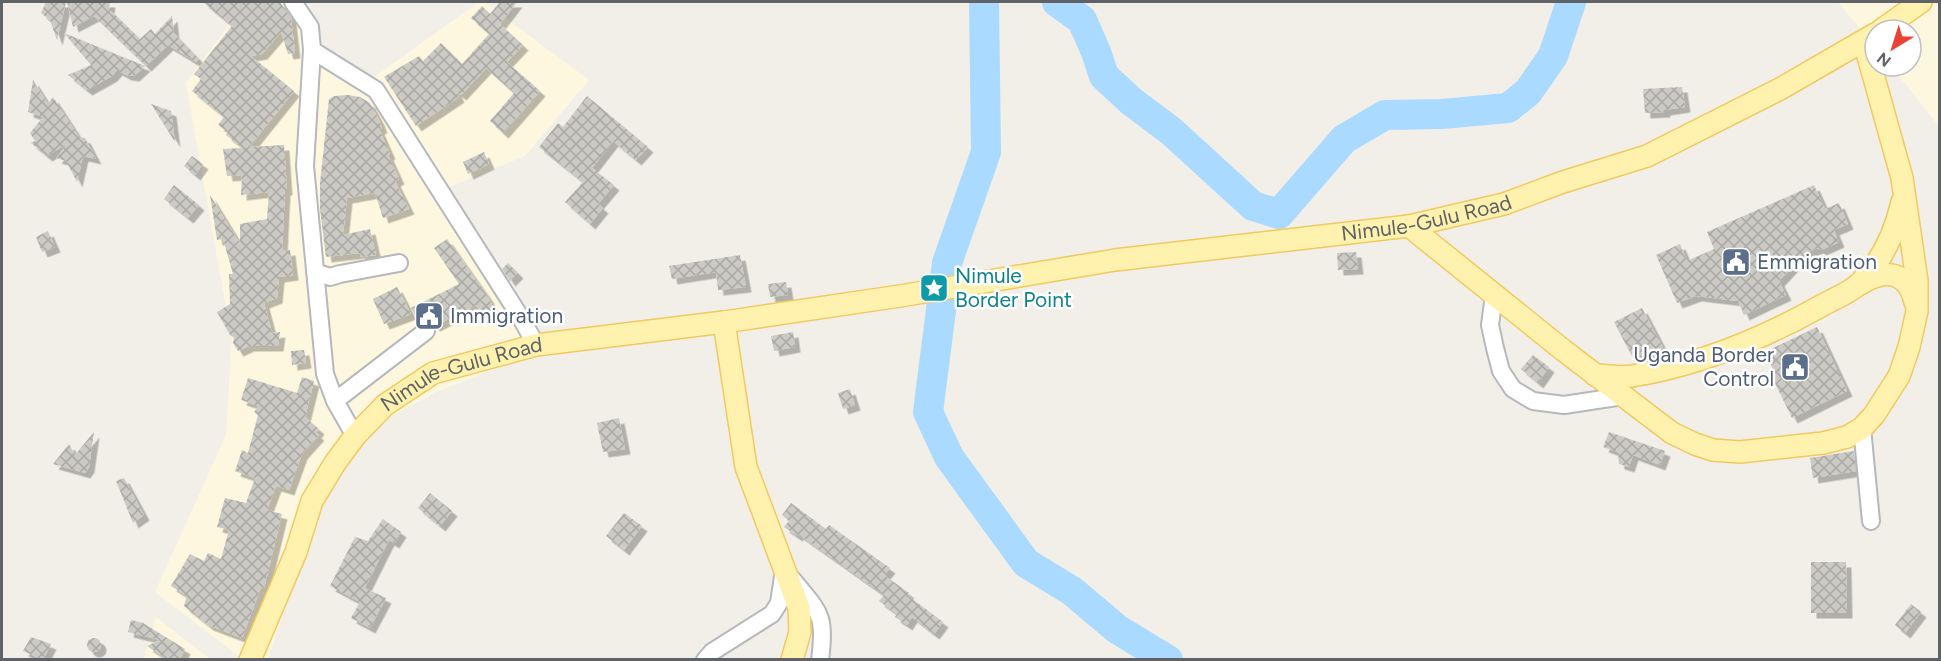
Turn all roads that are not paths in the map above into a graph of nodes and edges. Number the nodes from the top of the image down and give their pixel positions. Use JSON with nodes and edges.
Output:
{"nodes":[{"id":1,"x":293,"y":2,"type":"edge"},
{"id":2,"x":1921,"y":2,"type":"edge"},
{"id":3,"x":1898,"y":18,"type":"edge"},
{"id":4,"x":1863,"y":41,"type":"edge"},
{"id":5,"x":312,"y":50,"type":"junction"},
{"id":6,"x":1882,"y":78,"type":"edge"},
{"id":7,"x":1904,"y":193,"type":"junction"},
{"id":8,"x":1409,"y":226,"type":"junction"},
{"id":9,"x":399,"y":262,"type":"dead end"},
{"id":10,"x":315,"y":272,"type":"junction"},
{"id":11,"x":1859,"y":285,"type":"junction"},
{"id":12,"x":1494,"y":295,"type":"junction"},
{"id":13,"x":1917,"y":311,"type":"junction"},
{"id":14,"x":724,"y":322,"type":"junction"},
{"id":15,"x":426,"y":331,"type":"dead end"},
{"id":16,"x":536,"y":345,"type":"junction"},
{"id":17,"x":1627,"y":386,"type":"junction"},
{"id":18,"x":335,"y":400,"type":"junction"},
{"id":19,"x":1862,"y":428,"type":"junction"},
{"id":20,"x":355,"y":436,"type":"junction"},
{"id":21,"x":1871,"y":521,"type":"dead end"},
{"id":22,"x":784,"y":570,"type":"junction"},
{"id":23,"x":250,"y":660,"type":"edge"},
{"id":24,"x":705,"y":660,"type":"edge"},
{"id":25,"x":792,"y":660,"type":"edge"},
{"id":26,"x":820,"y":660,"type":"edge"}],
"edges":[{"from":1,"to":5,"type":"street"},
{"from":2,"to":3,"type":"main road","name":"Nimule-Gulu Road"},
{"from":4,"to":8,"type":"main road","name":"Nimule-Gulu Road"},
{"from":5,"to":10,"type":"street"},
{"from":5,"to":16,"type":"street"},
{"from":6,"to":7,"type":"main road"},
{"from":7,"to":11,"type":"main road"},
{"from":7,"to":13,"type":"main road"},
{"from":8,"to":12,"type":"main road"},
{"from":8,"to":14,"type":"main road","name":"Nimule-Gulu Road"},
{"from":9,"to":10,"type":"street"},
{"from":10,"to":18,"type":"street"},
{"from":11,"to":13,"type":"main road"},
{"from":11,"to":17,"type":"main road"},
{"from":12,"to":17,"type":"main road"},
{"from":12,"to":17,"type":"street"},
{"from":13,"to":19,"type":"main road"},
{"from":14,"to":16,"type":"main road","name":"Nimule-Gulu Road"},
{"from":14,"to":22,"type":"main road"},
{"from":15,"to":18,"type":"street"},
{"from":16,"to":20,"type":"main road","name":"Nimule-Gulu Road"},
{"from":17,"to":19,"type":"main road"},
{"from":18,"to":20,"type":"street"},
{"from":19,"to":21,"type":"street"},
{"from":20,"to":23,"type":"main road","name":"Nimule-Gulu Road"},
{"from":22,"to":24,"type":"street"},
{"from":22,"to":25,"type":"main road"},
{"from":22,"to":26,"type":"street"}]}
